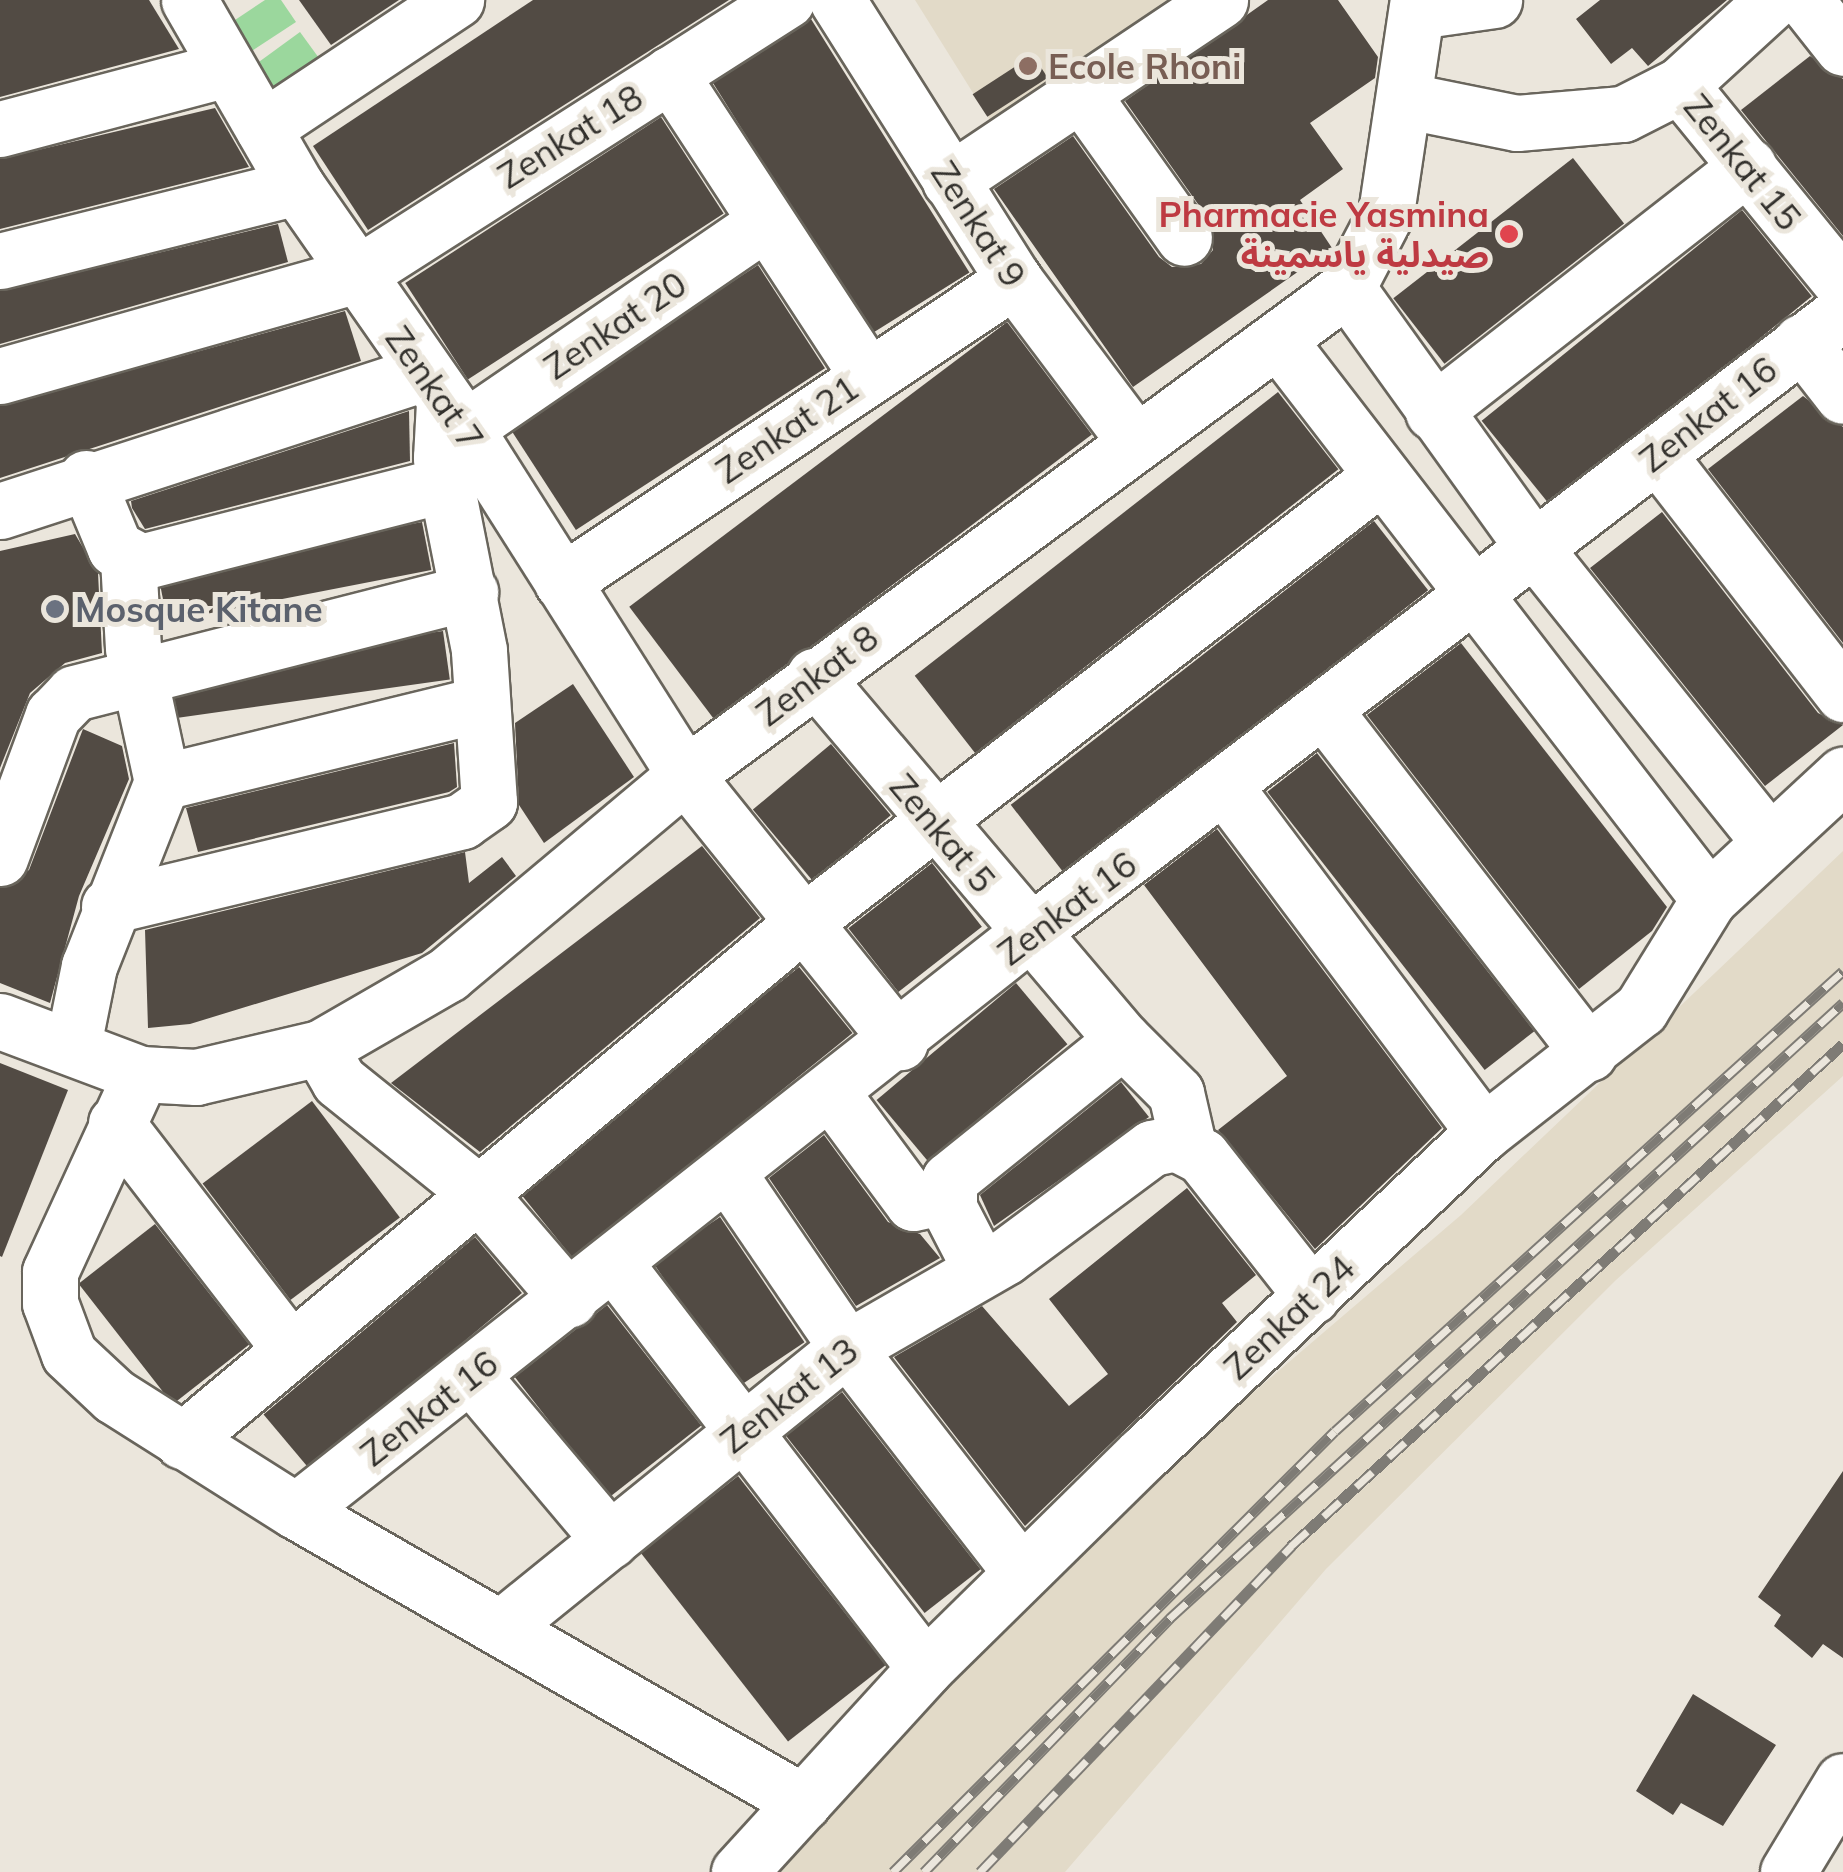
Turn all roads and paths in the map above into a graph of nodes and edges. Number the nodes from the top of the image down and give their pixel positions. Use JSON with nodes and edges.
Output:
{"nodes":[{"id":1,"x":190,"y":0,"type":"edge"},
{"id":2,"x":456,"y":0,"type":"edge"},
{"id":3,"x":787,"y":0,"type":"edge"},
{"id":4,"x":838,"y":0,"type":"edge"},
{"id":5,"x":1220,"y":0,"type":"edge"},
{"id":6,"x":1494,"y":0,"type":"edge"},
{"id":7,"x":1773,"y":0,"type":"edge"},
{"id":8,"x":1804,"y":0,"type":"edge"},
{"id":9,"x":1417,"y":6,"type":"edge"},
{"id":10,"x":1843,"y":48,"type":"edge"},
{"id":11,"x":227,"y":68,"type":"junction"},
{"id":12,"x":670,"y":74,"type":"junction"},
{"id":13,"x":1680,"y":85,"type":"junction"},
{"id":14,"x":1080,"y":92,"type":"junction"},
{"id":15,"x":1408,"y":102,"type":"junction"},
{"id":16,"x":263,"y":128,"type":"junction"},
{"id":17,"x":0,"y":129,"type":"edge"},
{"id":18,"x":1748,"y":166,"type":"junction"},
{"id":19,"x":950,"y":181,"type":"junction"},
{"id":20,"x":297,"y":187,"type":"junction"},
{"id":21,"x":764,"y":223,"type":"junction"},
{"id":22,"x":1184,"y":238,"type":"dead end"},
{"id":23,"x":0,"y":261,"type":"edge"},
{"id":24,"x":356,"y":275,"type":"junction"},
{"id":25,"x":1014,"y":280,"type":"junction"},
{"id":26,"x":1843,"y":285,"type":"edge"},
{"id":27,"x":1347,"y":288,"type":"junction"},
{"id":28,"x":1822,"y":327,"type":"edge"},
{"id":29,"x":1280,"y":344,"type":"junction"},
{"id":30,"x":867,"y":374,"type":"junction"},
{"id":31,"x":0,"y":376,"type":"edge"},
{"id":32,"x":1843,"y":396,"type":"edge"},
{"id":33,"x":444,"y":401,"type":"junction"},
{"id":34,"x":1433,"y":412,"type":"junction"},
{"id":35,"x":1134,"y":440,"type":"junction"},
{"id":36,"x":1657,"y":454,"type":"junction"},
{"id":37,"x":1380,"y":477,"type":"junction"},
{"id":38,"x":86,"y":478,"type":"junction"},
{"id":39,"x":446,"y":484,"type":"junction"},
{"id":40,"x":0,"y":511,"type":"edge"},
{"id":41,"x":1534,"y":548,"type":"junction"},
{"id":42,"x":128,"y":558,"type":"junction"},
{"id":43,"x":562,"y":582,"type":"junction"},
{"id":44,"x":470,"y":592,"type":"junction"},
{"id":45,"x":1478,"y":596,"type":"junction"},
{"id":46,"x":814,"y":676,"type":"junction"},
{"id":47,"x":140,"y":678,"type":"junction"},
{"id":48,"x":1843,"y":694,"type":"edge"},
{"id":49,"x":481,"y":704,"type":"junction"},
{"id":50,"x":1326,"y":713,"type":"junction"},
{"id":51,"x":685,"y":775,"type":"junction"},
{"id":52,"x":1843,"y":776,"type":"edge"},
{"id":53,"x":162,"y":782,"type":"junction"},
{"id":54,"x":1227,"y":790,"type":"junction"},
{"id":55,"x":930,"y":822,"type":"junction"},
{"id":56,"x":1768,"y":840,"type":"junction"},
{"id":57,"x":0,"y":858,"type":"edge"},
{"id":58,"x":1709,"y":899,"type":"junction"},
{"id":59,"x":109,"y":906,"type":"junction"},
{"id":60,"x":804,"y":922,"type":"junction"},
{"id":61,"x":1029,"y":933,"type":"junction"},
{"id":62,"x":0,"y":1021,"type":"edge"},
{"id":63,"x":1123,"y":1040,"type":"junction"},
{"id":64,"x":900,"y":1042,"type":"junction"},
{"id":65,"x":73,"y":1045,"type":"junction"},
{"id":66,"x":320,"y":1048,"type":"junction"},
{"id":67,"x":1590,"y":1053,"type":"junction"},
{"id":68,"x":142,"y":1074,"type":"junction"},
{"id":69,"x":833,"y":1094,"type":"junction"},
{"id":70,"x":116,"y":1123,"type":"junction"},
{"id":71,"x":1484,"y":1132,"type":"junction"},
{"id":72,"x":1188,"y":1145,"type":"junction"},
{"id":73,"x":730,"y":1175,"type":"junction"},
{"id":74,"x":476,"y":1191,"type":"junction"},
{"id":75,"x":945,"y":1196,"type":"junction"},
{"id":76,"x":616,"y":1264,"type":"junction"},
{"id":77,"x":980,"y":1268,"type":"junction"},
{"id":78,"x":1312,"y":1296,"type":"junction"},
{"id":79,"x":569,"y":1299,"type":"junction"},
{"id":80,"x":287,"y":1345,"type":"junction"},
{"id":81,"x":847,"y":1348,"type":"junction"},
{"id":82,"x":471,"y":1375,"type":"junction"},
{"id":83,"x":743,"y":1430,"type":"junction"},
{"id":84,"x":182,"y":1441,"type":"junction"},
{"id":85,"x":296,"y":1511,"type":"junction"},
{"id":86,"x":610,"y":1540,"type":"junction"},
{"id":87,"x":1021,"y":1572,"type":"junction"},
{"id":88,"x":502,"y":1627,"type":"junction"},
{"id":89,"x":924,"y":1668,"type":"junction"},
{"id":90,"x":1843,"y":1780,"type":"edge"},
{"id":91,"x":803,"y":1802,"type":"junction"},
{"id":92,"x":739,"y":1872,"type":"edge"},
{"id":93,"x":1788,"y":1872,"type":"edge"}],
"edges":[{"from":1,"to":11,"type":"street","name":"Zenkat 7"},
{"from":2,"to":16,"type":"street"},
{"from":3,"to":12,"type":"street","name":"Zenkat 18"},
{"from":4,"to":19,"type":"street","name":"Zenkat 9"},
{"from":5,"to":14,"type":"street"},
{"from":6,"to":9,"type":"street"},
{"from":7,"to":13,"type":"street"},
{"from":8,"to":10,"type":"street"},
{"from":9,"to":15,"type":"street","name":"Zenkat 8"},
{"from":11,"to":16,"type":"street","name":"Zenkat 7"},
{"from":11,"to":17,"type":"street"},
{"from":12,"to":21,"type":"street"},
{"from":12,"to":24,"type":"street","name":"Zenkat 18"},
{"from":13,"to":15,"type":"street"},
{"from":13,"to":18,"type":"street","name":"Zenkat 15"},
{"from":14,"to":19,"type":"street"},
{"from":14,"to":22,"type":"street"},
{"from":15,"to":27,"type":"street","name":"Zenkat 8"},
{"from":16,"to":20,"type":"street","name":"Zenkat 7"},
{"from":18,"to":26,"type":"street","name":"Zenkat 15"},
{"from":18,"to":34,"type":"street"},
{"from":19,"to":25,"type":"street","name":"Zenkat 9"},
{"from":20,"to":23,"type":"street"},
{"from":20,"to":24,"type":"street","name":"Zenkat 7"},
{"from":21,"to":30,"type":"street"},
{"from":21,"to":33,"type":"street","name":"Zenkat 20"},
{"from":24,"to":31,"type":"street","name":"Zenkat 18"},
{"from":24,"to":33,"type":"street","name":"Zenkat 7"},
{"from":25,"to":30,"type":"street","name":"Zenkat 21"},
{"from":25,"to":35,"type":"street","name":"Zenkat 9"},
{"from":27,"to":29,"type":"street","name":"Zenkat 8"},
{"from":27,"to":34,"type":"street"},
{"from":28,"to":32,"type":"street"},
{"from":28,"to":36,"type":"street","name":"Zenkat 16"},
{"from":29,"to":35,"type":"street","name":"Zenkat 8"},
{"from":29,"to":37,"type":"street"},
{"from":30,"to":43,"type":"street","name":"Zenkat 21"},
{"from":33,"to":38,"type":"street","name":"Zenkat 20"},
{"from":33,"to":39,"type":"street"},
{"from":33,"to":43,"type":"street","name":"Zenkat 7"},
{"from":34,"to":41,"type":"street"},
{"from":35,"to":46,"type":"street","name":"Zenkat 8"},
{"from":36,"to":41,"type":"street","name":"Zenkat 16"},
{"from":36,"to":48,"type":"street"},
{"from":37,"to":45,"type":"street"},
{"from":37,"to":55,"type":"street"},
{"from":38,"to":40,"type":"street","name":"Zenkat 20"},
{"from":38,"to":42,"type":"street"},
{"from":39,"to":42,"type":"street"},
{"from":39,"to":44,"type":"street"},
{"from":41,"to":45,"type":"street","name":"Zenkat 16"},
{"from":41,"to":56,"type":"street"},
{"from":42,"to":47,"type":"street"},
{"from":43,"to":51,"type":"street","name":"Zenkat 7"},
{"from":44,"to":47,"type":"street"},
{"from":44,"to":49,"type":"street"},
{"from":45,"to":50,"type":"street","name":"Zenkat 16"},
{"from":45,"to":58,"type":"street"},
{"from":46,"to":51,"type":"street","name":"Zenkat 8"},
{"from":46,"to":55,"type":"street","name":"Zenkat 5"},
{"from":47,"to":53,"type":"street"},
{"from":47,"to":57,"type":"street"},
{"from":49,"to":53,"type":"street"},
{"from":49,"to":59,"type":"street"},
{"from":50,"to":54,"type":"street","name":"Zenkat 16"},
{"from":50,"to":67,"type":"street"},
{"from":51,"to":60,"type":"street","name":"Zenkat 7"},
{"from":51,"to":66,"type":"street","name":"Zenkat 8"},
{"from":52,"to":56,"type":"street","name":"Zenkat 24"},
{"from":53,"to":59,"type":"street"},
{"from":54,"to":61,"type":"street","name":"Zenkat 16"},
{"from":54,"to":71,"type":"street"},
{"from":55,"to":60,"type":"street"},
{"from":55,"to":61,"type":"street","name":"Zenkat 5"},
{"from":56,"to":58,"type":"street","name":"Zenkat 24"},
{"from":58,"to":67,"type":"street","name":"Zenkat 24"},
{"from":59,"to":65,"type":"street"},
{"from":60,"to":64,"type":"street","name":"Zenkat 7"},
{"from":60,"to":74,"type":"street"},
{"from":61,"to":63,"type":"street","name":"Zenkat 5"},
{"from":61,"to":64,"type":"street","name":"Zenkat 16"},
{"from":62,"to":65,"type":"street","name":"Zenkat 8"},
{"from":63,"to":72,"type":"street","name":"Zenkat 5"},
{"from":63,"to":75,"type":"street"},
{"from":64,"to":69,"type":"street","name":"Zenkat 16"},
{"from":65,"to":68,"type":"street","name":"Zenkat 8"},
{"from":66,"to":68,"type":"street","name":"Zenkat 8"},
{"from":66,"to":74,"type":"street"},
{"from":67,"to":71,"type":"street","name":"Zenkat 24"},
{"from":68,"to":70,"type":"street"},
{"from":69,"to":73,"type":"street","name":"Zenkat 16"},
{"from":69,"to":75,"type":"street"},
{"from":70,"to":80,"type":"street"},
{"from":70,"to":84,"type":"street"},
{"from":71,"to":78,"type":"street","name":"Zenkat 24"},
{"from":72,"to":77,"type":"street","name":"Zenkat 13"},
{"from":72,"to":78,"type":"street"},
{"from":73,"to":76,"type":"street","name":"Zenkat 16"},
{"from":73,"to":81,"type":"street"},
{"from":74,"to":79,"type":"street"},
{"from":74,"to":80,"type":"street"},
{"from":75,"to":77,"type":"street"},
{"from":76,"to":79,"type":"street","name":"Zenkat 16"},
{"from":76,"to":83,"type":"street"},
{"from":77,"to":81,"type":"street","name":"Zenkat 13"},
{"from":78,"to":87,"type":"street","name":"Zenkat 24"},
{"from":79,"to":82,"type":"street","name":"Zenkat 16"},
{"from":80,"to":84,"type":"street"},
{"from":81,"to":83,"type":"street","name":"Zenkat 13"},
{"from":81,"to":87,"type":"street"},
{"from":82,"to":85,"type":"street","name":"Zenkat 16"},
{"from":82,"to":86,"type":"street"},
{"from":83,"to":86,"type":"street","name":"Zenkat 13"},
{"from":83,"to":89,"type":"street"},
{"from":84,"to":85,"type":"street"},
{"from":85,"to":88,"type":"street"},
{"from":86,"to":88,"type":"street","name":"Zenkat 13"},
{"from":87,"to":89,"type":"street","name":"Zenkat 24"},
{"from":88,"to":91,"type":"street"},
{"from":89,"to":91,"type":"street","name":"Zenkat 24"},
{"from":90,"to":93,"type":"street"},
{"from":91,"to":92,"type":"street","name":"Zenkat 24"}]}
